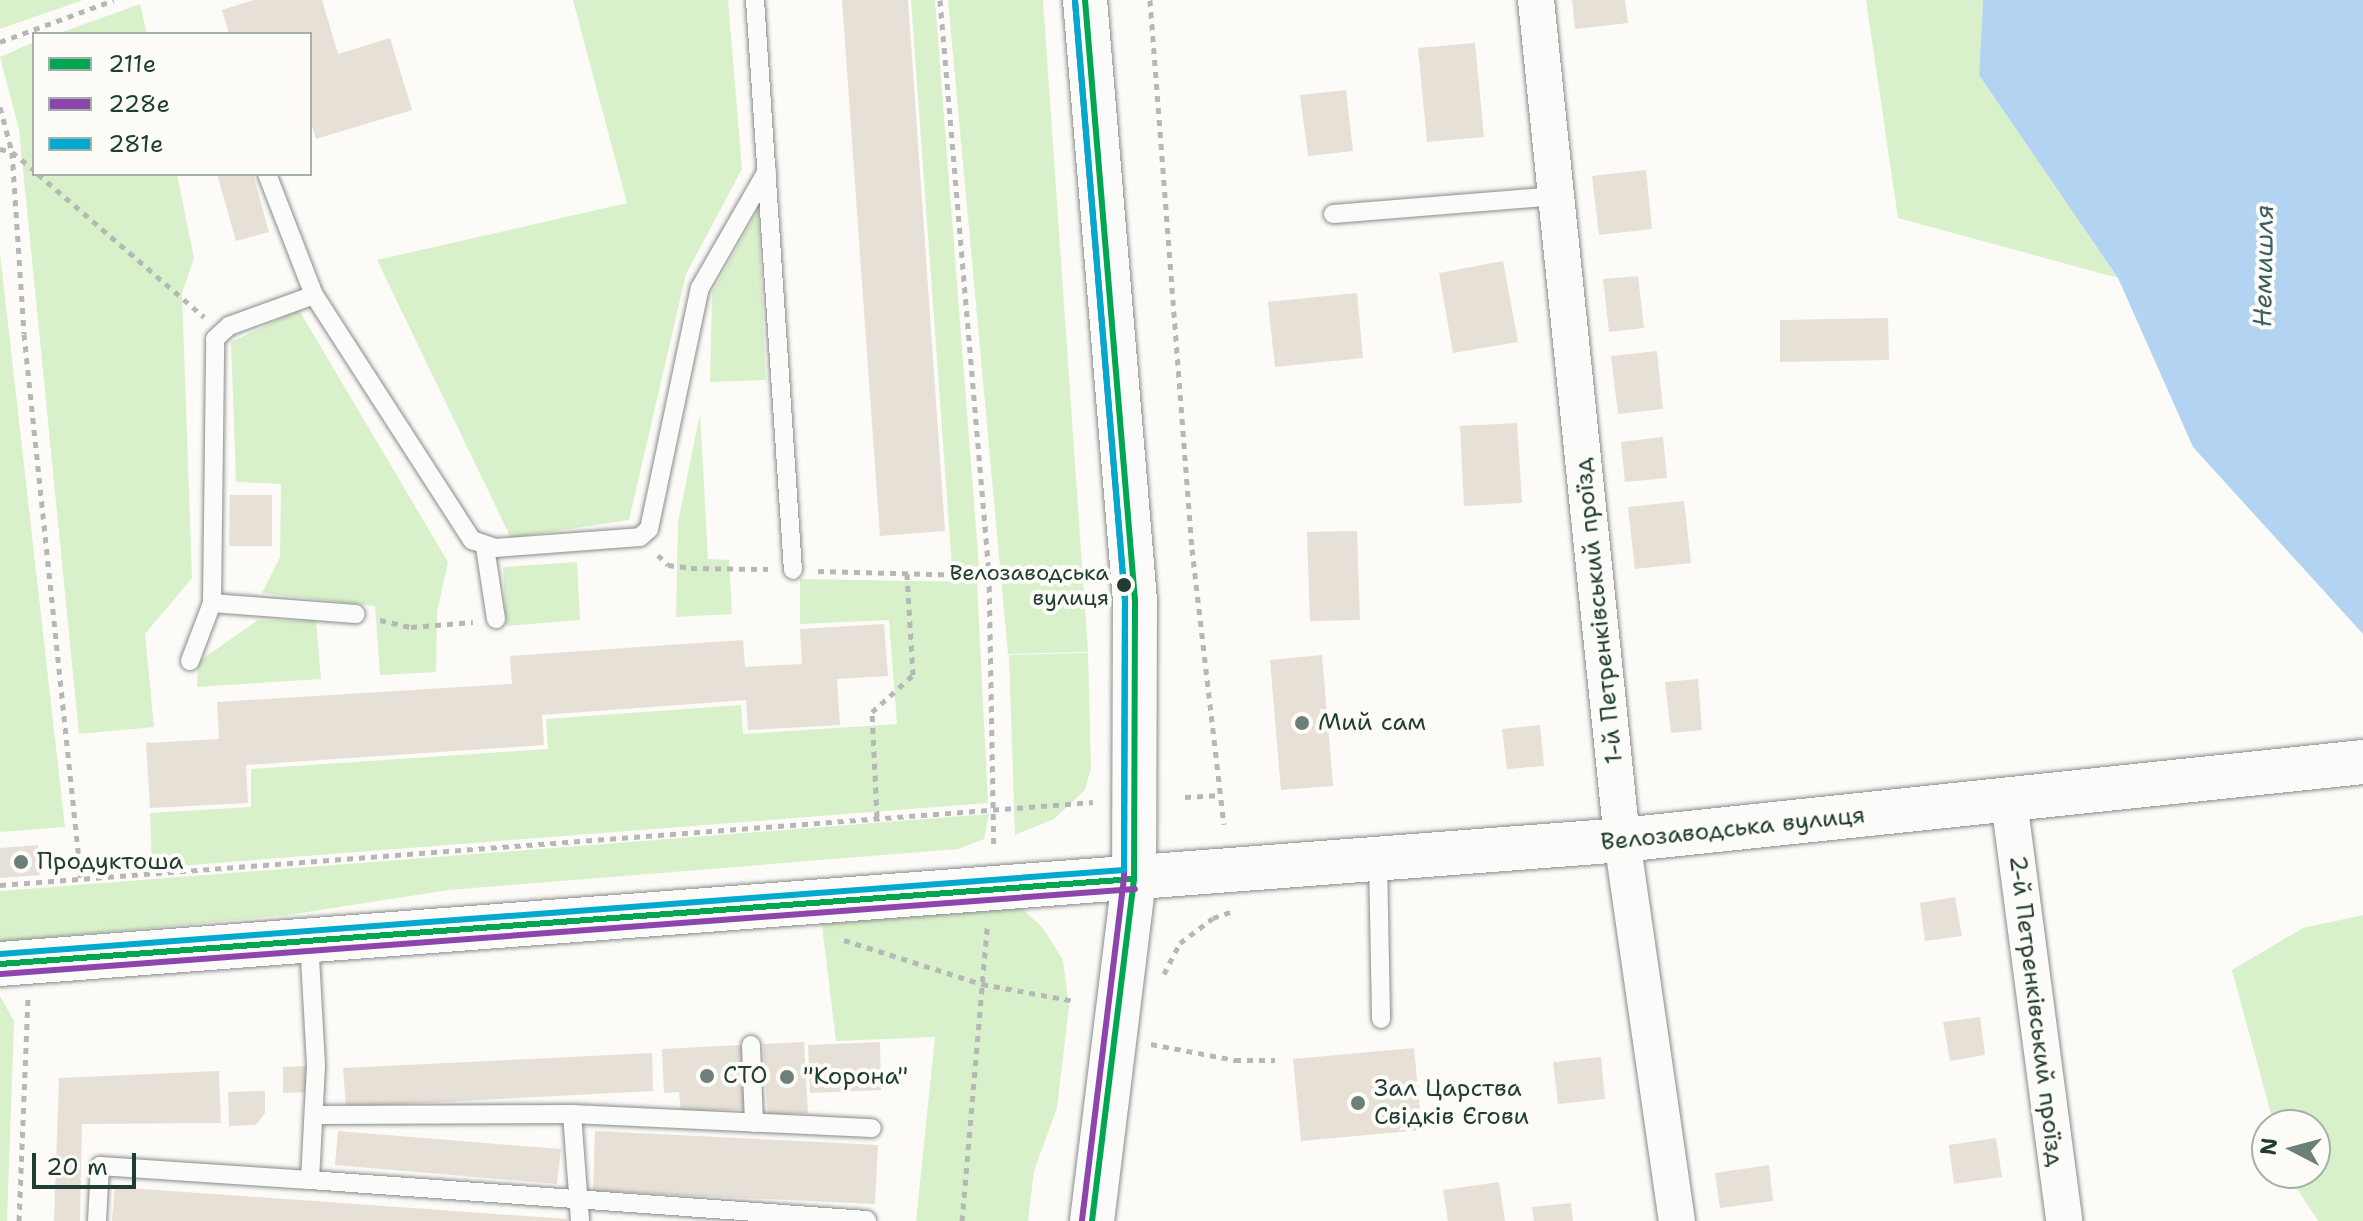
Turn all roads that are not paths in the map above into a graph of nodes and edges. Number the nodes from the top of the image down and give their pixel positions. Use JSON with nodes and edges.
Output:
{"nodes":[{"id":1,"x":755,"y":0,"type":"edge"},
{"id":2,"x":1085,"y":0,"type":"edge"},
{"id":3,"x":1536,"y":0,"type":"edge"},
{"id":4,"x":767,"y":171,"type":"junction"},
{"id":5,"x":268,"y":176,"type":"edge"},
{"id":6,"x":1557,"y":196,"type":"junction"},
{"id":7,"x":1333,"y":214,"type":"dead end"},
{"id":8,"x":314,"y":295,"type":"junction"},
{"id":9,"x":485,"y":547,"type":"junction"},
{"id":10,"x":793,"y":570,"type":"road end"},
{"id":11,"x":212,"y":603,"type":"junction"},
{"id":12,"x":356,"y":614,"type":"dead end"},
{"id":13,"x":496,"y":619,"type":"dead end"},
{"id":14,"x":190,"y":661,"type":"dead end"},
{"id":15,"x":2363,"y":762,"type":"edge"},
{"id":16,"x":2009,"y":801,"type":"junction"},
{"id":17,"x":1622,"y":840,"type":"junction"},
{"id":18,"x":1378,"y":859,"type":"junction"},
{"id":19,"x":1134,"y":879,"type":"junction"},
{"id":20,"x":309,"y":940,"type":"junction"},
{"id":21,"x":14,"y":973,"type":"edge"},
{"id":22,"x":1381,"y":1019,"type":"dead end"},
{"id":23,"x":751,"y":1045,"type":"dead end"},
{"id":24,"x":572,"y":1114,"type":"junction"},
{"id":25,"x":316,"y":1115,"type":"junction"},
{"id":26,"x":754,"y":1123,"type":"junction"},
{"id":27,"x":872,"y":1128,"type":"dead end"},
{"id":28,"x":310,"y":1180,"type":"junction"},
{"id":29,"x":580,"y":1212,"type":"edge"},
{"id":30,"x":867,"y":1220,"type":"edge"},
{"id":31,"x":97,"y":1221,"type":"edge"},
{"id":32,"x":1092,"y":1221,"type":"edge"},
{"id":33,"x":1677,"y":1221,"type":"edge"},
{"id":34,"x":2064,"y":1221,"type":"edge"}],
"edges":[{"from":1,"to":4,"type":"lane"},
{"from":2,"to":19,"type":"street"},
{"from":3,"to":6,"type":"street","name":"1-й Петренківський проїзд"},
{"from":4,"to":9,"type":"lane"},
{"from":4,"to":10,"type":"lane"},
{"from":5,"to":8,"type":"lane"},
{"from":6,"to":7,"type":"lane"},
{"from":6,"to":17,"type":"street","name":"1-й Петренківський проїзд"},
{"from":8,"to":9,"type":"lane"},
{"from":8,"to":11,"type":"lane"},
{"from":9,"to":13,"type":"lane"},
{"from":11,"to":12,"type":"lane"},
{"from":11,"to":14,"type":"lane"},
{"from":15,"to":16,"type":"street","name":"Велозаводська вулиця"},
{"from":16,"to":17,"type":"street","name":"Велозаводська вулиця"},
{"from":16,"to":34,"type":"street","name":"2-й Петренківський проїзд"},
{"from":17,"to":18,"type":"street","name":"Велозаводська вулиця"},
{"from":17,"to":33,"type":"street","name":"1-й Петренківський проїзд"},
{"from":18,"to":19,"type":"street","name":"Велозаводська вулиця"},
{"from":18,"to":22,"type":"lane"},
{"from":19,"to":20,"type":"street","name":"Велозаводська вулиця"},
{"from":19,"to":32,"type":"street"},
{"from":20,"to":21,"type":"street","name":"Велозаводська вулиця"},
{"from":20,"to":25,"type":"lane"},
{"from":23,"to":26,"type":"lane"},
{"from":24,"to":25,"type":"lane"},
{"from":24,"to":26,"type":"lane"},
{"from":24,"to":29,"type":"lane"},
{"from":25,"to":28,"type":"lane"},
{"from":26,"to":27,"type":"lane"},
{"from":28,"to":29,"type":"lane"},
{"from":28,"to":31,"type":"lane"},
{"from":29,"to":30,"type":"lane"}]}
